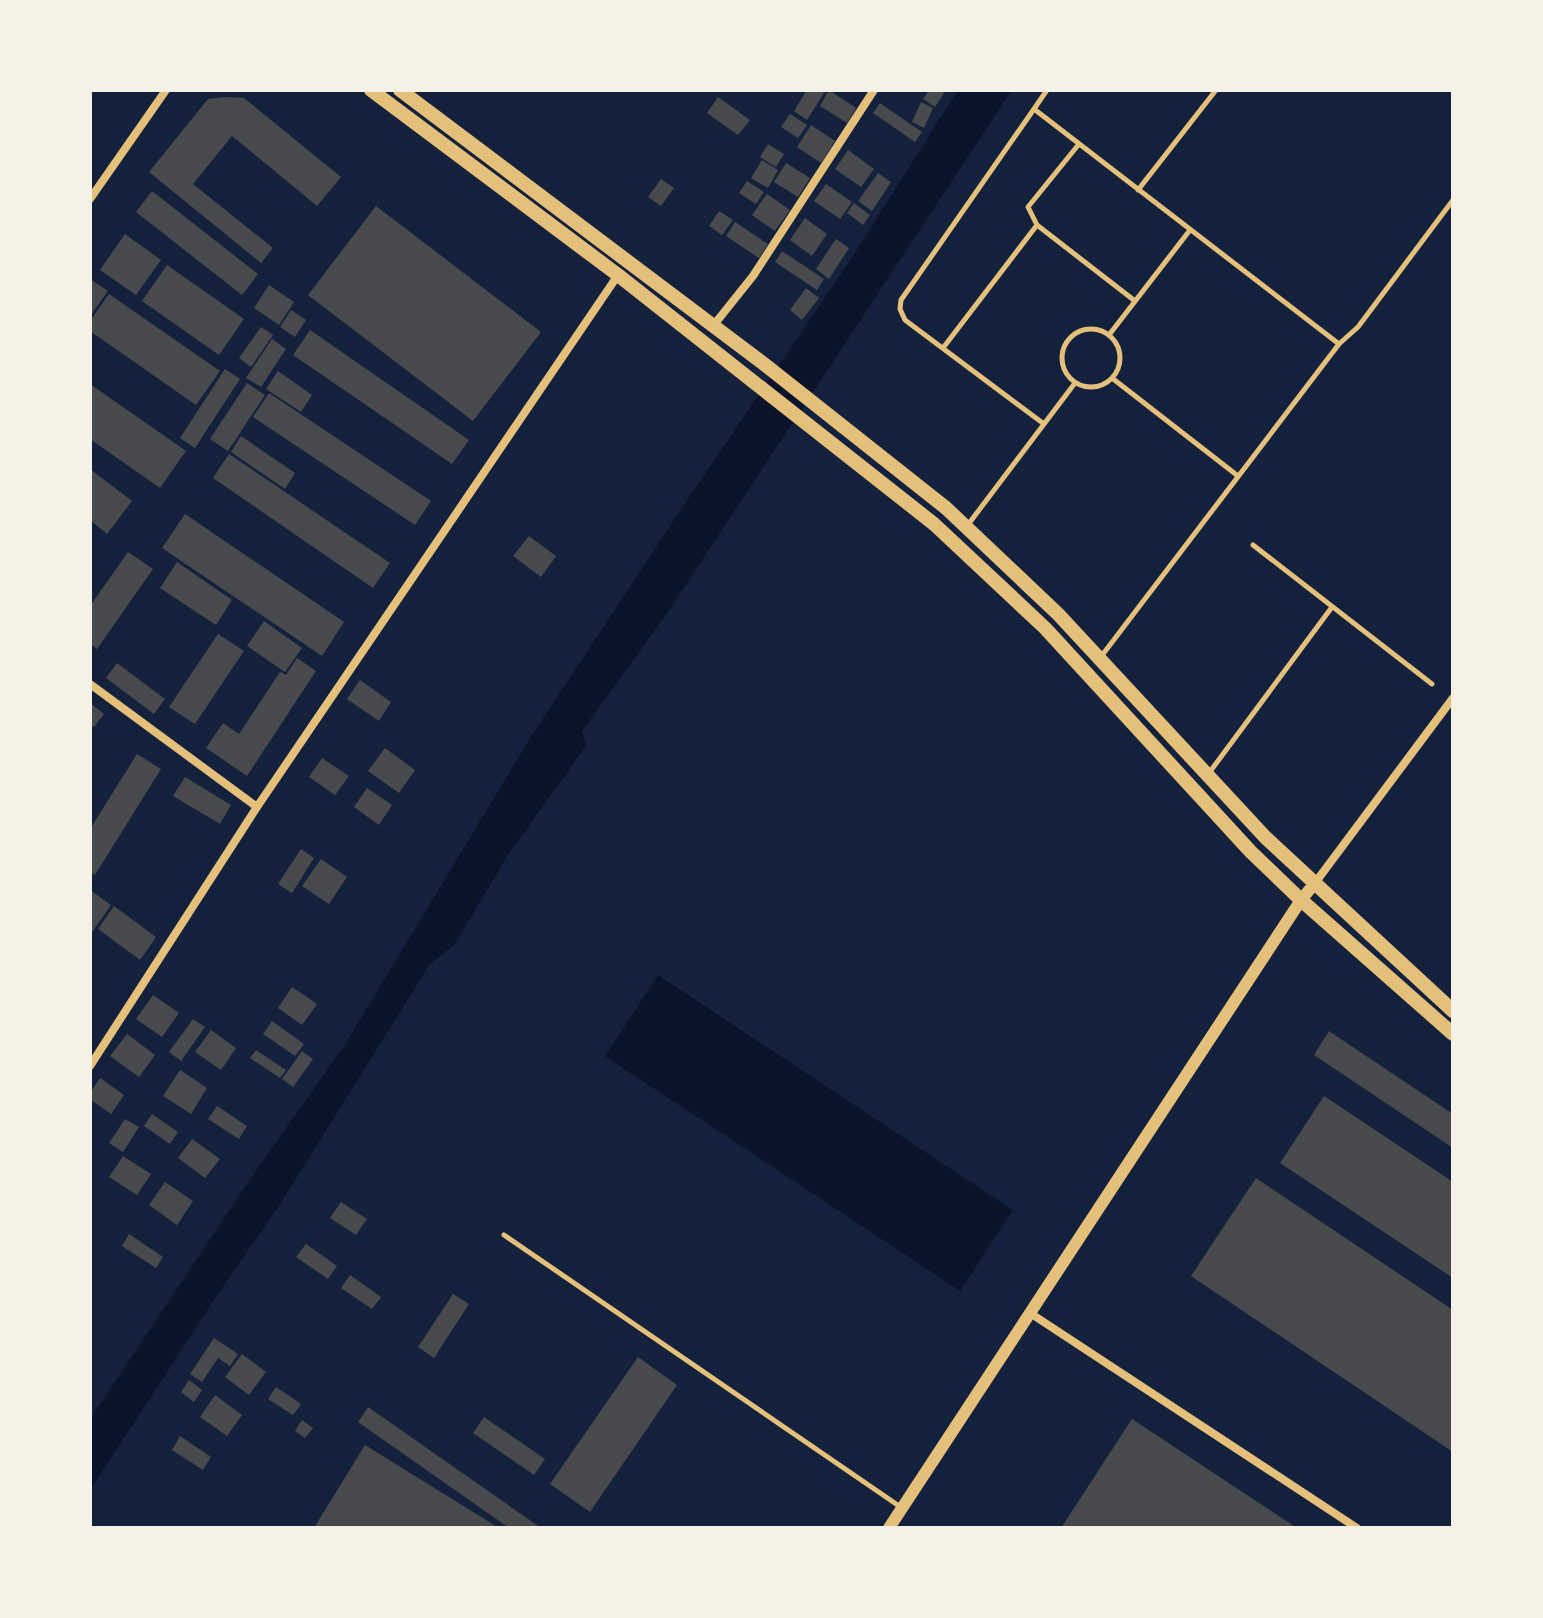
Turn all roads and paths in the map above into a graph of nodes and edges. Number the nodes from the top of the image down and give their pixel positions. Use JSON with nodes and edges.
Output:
{"nodes":[{"id":1,"x":166,"y":90,"type":"edge"},
{"id":2,"x":371,"y":90,"type":"edge"},
{"id":3,"x":400,"y":90,"type":"edge"},
{"id":4,"x":874,"y":90,"type":"edge"},
{"id":5,"x":1047,"y":90,"type":"edge"},
{"id":6,"x":1216,"y":90,"type":"edge"},
{"id":7,"x":1034,"y":109,"type":"junction"},
{"id":8,"x":1079,"y":144,"type":"junction"},
{"id":9,"x":1138,"y":190,"type":"junction"},
{"id":10,"x":90,"y":199,"type":"edge"},
{"id":11,"x":1453,"y":200,"type":"edge"},
{"id":12,"x":1037,"y":225,"type":"junction"},
{"id":13,"x":1190,"y":230,"type":"junction"},
{"id":14,"x":618,"y":275,"type":"junction"},
{"id":15,"x":1135,"y":301,"type":"junction"},
{"id":16,"x":713,"y":326,"type":"junction"},
{"id":17,"x":1109,"y":335,"type":"junction"},
{"id":18,"x":1339,"y":344,"type":"junction"},
{"id":19,"x":943,"y":348,"type":"junction"},
{"id":20,"x":1112,"y":378,"type":"junction"},
{"id":21,"x":1075,"y":383,"type":"junction"},
{"id":22,"x":1044,"y":424,"type":"junction"},
{"id":23,"x":1238,"y":476,"type":"junction"},
{"id":24,"x":966,"y":527,"type":"junction"},
{"id":25,"x":952,"y":541,"type":"junction"},
{"id":26,"x":1253,"y":545,"type":"dead end"},
{"id":27,"x":1332,"y":607,"type":"junction"},
{"id":28,"x":1100,"y":659,"type":"junction"},
{"id":29,"x":90,"y":684,"type":"edge"},
{"id":30,"x":1432,"y":684,"type":"dead end"},
{"id":31,"x":1453,"y":698,"type":"edge"},
{"id":32,"x":1208,"y":775,"type":"junction"},
{"id":33,"x":257,"y":807,"type":"junction"},
{"id":34,"x":1315,"y":883,"type":"junction"},
{"id":35,"x":1301,"y":900,"type":"junction"},
{"id":36,"x":1453,"y":1011,"type":"edge"},
{"id":37,"x":1453,"y":1034,"type":"edge"},
{"id":38,"x":90,"y":1066,"type":"edge"},
{"id":39,"x":504,"y":1235,"type":"dead end"},
{"id":40,"x":1030,"y":1313,"type":"junction"},
{"id":41,"x":902,"y":1508,"type":"junction"},
{"id":42,"x":889,"y":1528,"type":"edge"},
{"id":43,"x":1357,"y":1528,"type":"edge"}],
"edges":[{"from":1,"to":10,"type":"street"},
{"from":2,"to":14,"type":"main road"},
{"from":3,"to":16,"type":"main road"},
{"from":4,"to":16,"type":"street"},
{"from":5,"to":7,"type":"lane"},
{"from":6,"to":9,"type":"lane"},
{"from":7,"to":8,"type":"lane"},
{"from":7,"to":19,"type":"lane"},
{"from":8,"to":9,"type":"lane"},
{"from":8,"to":12,"type":"lane"},
{"from":9,"to":13,"type":"lane"},
{"from":11,"to":18,"type":"lane"},
{"from":12,"to":15,"type":"lane"},
{"from":12,"to":19,"type":"lane"},
{"from":13,"to":15,"type":"lane"},
{"from":13,"to":18,"type":"lane"},
{"from":14,"to":25,"type":"main road"},
{"from":14,"to":33,"type":"street"},
{"from":15,"to":17,"type":"lane"},
{"from":16,"to":24,"type":"main road"},
{"from":17,"to":20,"type":"lane"},
{"from":17,"to":21,"type":"lane"},
{"from":18,"to":23,"type":"lane"},
{"from":19,"to":22,"type":"lane"},
{"from":20,"to":21,"type":"lane"},
{"from":20,"to":23,"type":"lane"},
{"from":21,"to":22,"type":"lane"},
{"from":22,"to":24,"type":"lane"},
{"from":23,"to":28,"type":"lane"},
{"from":24,"to":25,"type":"main road"},
{"from":24,"to":28,"type":"main road"},
{"from":25,"to":35,"type":"main road"},
{"from":26,"to":27,"type":"lane"},
{"from":27,"to":30,"type":"lane"},
{"from":27,"to":32,"type":"lane"},
{"from":28,"to":32,"type":"main road"},
{"from":29,"to":33,"type":"street"},
{"from":31,"to":34,"type":"street"},
{"from":32,"to":34,"type":"main road"},
{"from":33,"to":38,"type":"street"},
{"from":34,"to":35,"type":"street"},
{"from":34,"to":36,"type":"main road"},
{"from":35,"to":37,"type":"main road"},
{"from":35,"to":40,"type":"street"},
{"from":39,"to":41,"type":"lane"},
{"from":40,"to":41,"type":"street"},
{"from":40,"to":43,"type":"street"},
{"from":41,"to":42,"type":"street"}]}
